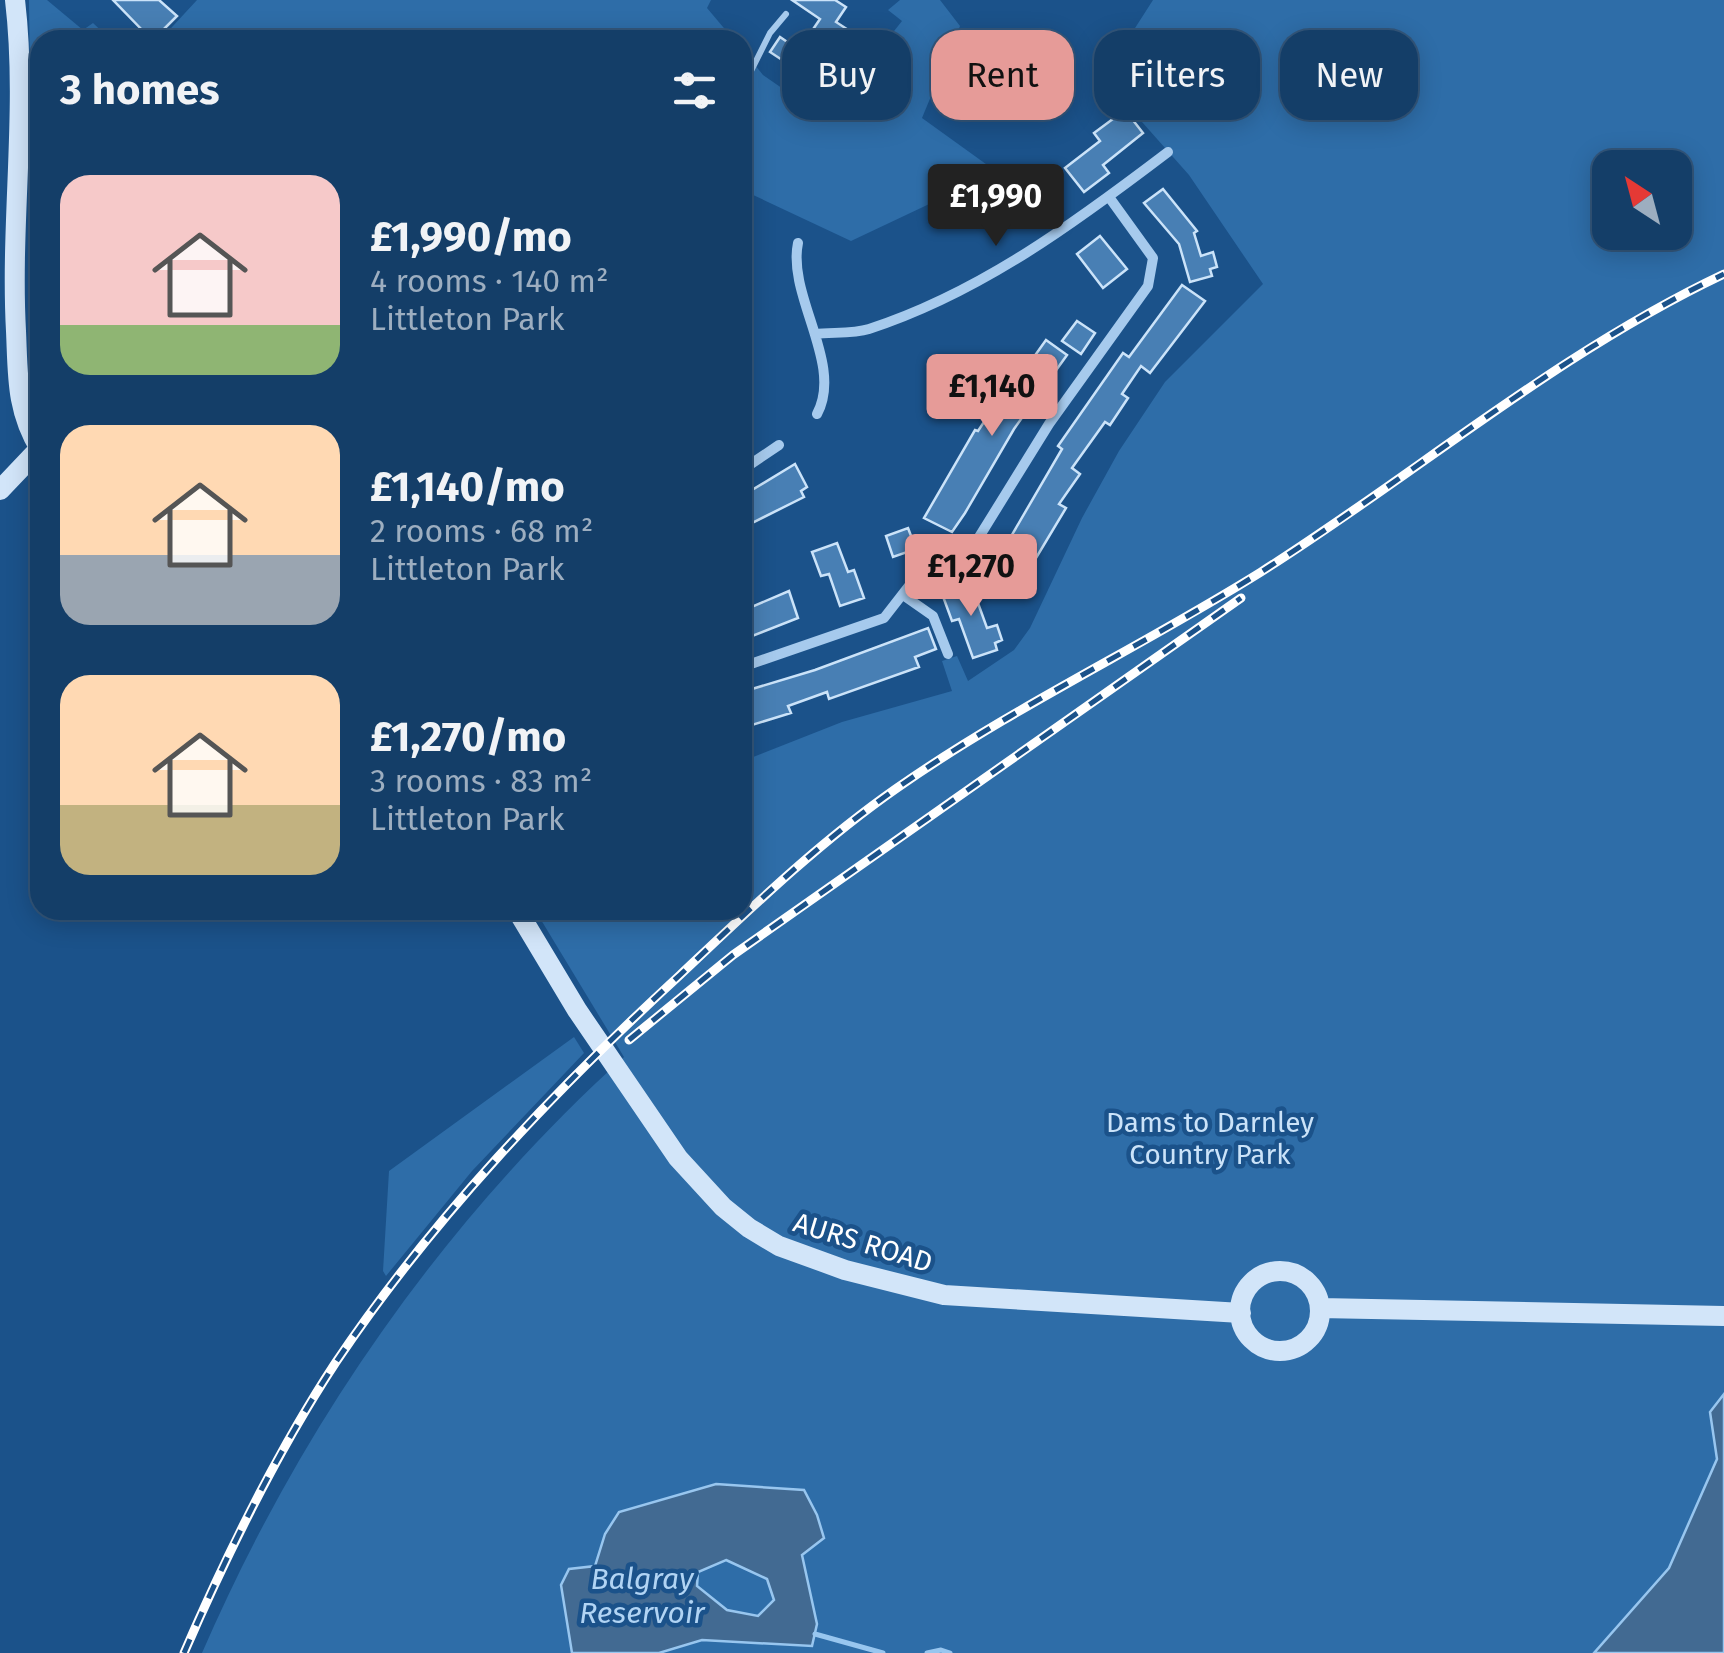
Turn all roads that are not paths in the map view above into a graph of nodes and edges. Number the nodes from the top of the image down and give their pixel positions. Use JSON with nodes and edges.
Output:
{"nodes":[{"id":1,"x":15,"y":0,"type":"edge"},
{"id":2,"x":786,"y":14,"type":"dead end"},
{"id":3,"x":752,"y":69,"type":"edge"},
{"id":4,"x":1168,"y":152,"type":"dead end"},
{"id":5,"x":1109,"y":197,"type":"junction"},
{"id":6,"x":798,"y":243,"type":"dead end"},
{"id":7,"x":815,"y":334,"type":"junction"},
{"id":8,"x":818,"y":414,"type":"dead end"},
{"id":9,"x":30,"y":432,"type":"edge"},
{"id":10,"x":779,"y":445,"type":"dead end"},
{"id":11,"x":30,"y":459,"type":"edge"},
{"id":12,"x":752,"y":463,"type":"edge"},
{"id":13,"x":0,"y":490,"type":"edge"},
{"id":14,"x":903,"y":596,"type":"junction"},
{"id":15,"x":948,"y":654,"type":"dead end"},
{"id":16,"x":752,"y":664,"type":"edge"},
{"id":17,"x":523,"y":920,"type":"edge"},
{"id":18,"x":1320,"y":1308,"type":"junction"},
{"id":19,"x":1240,"y":1313,"type":"junction"},
{"id":20,"x":1724,"y":1316,"type":"edge"}],
"edges":[{"from":1,"to":9,"type":"street"},
{"from":2,"to":3,"type":"lane"},
{"from":4,"to":5,"type":"street"},
{"from":5,"to":7,"type":"street"},
{"from":5,"to":14,"type":"street"},
{"from":6,"to":7,"type":"street"},
{"from":7,"to":8,"type":"street"},
{"from":10,"to":12,"type":"street"},
{"from":11,"to":13,"type":"street"},
{"from":14,"to":15,"type":"street"},
{"from":14,"to":16,"type":"street"},
{"from":17,"to":19,"type":"street","name":"AURS ROAD"},
{"from":18,"to":19,"type":"street"},
{"from":18,"to":19,"type":"street"},
{"from":18,"to":20,"type":"street"}]}
